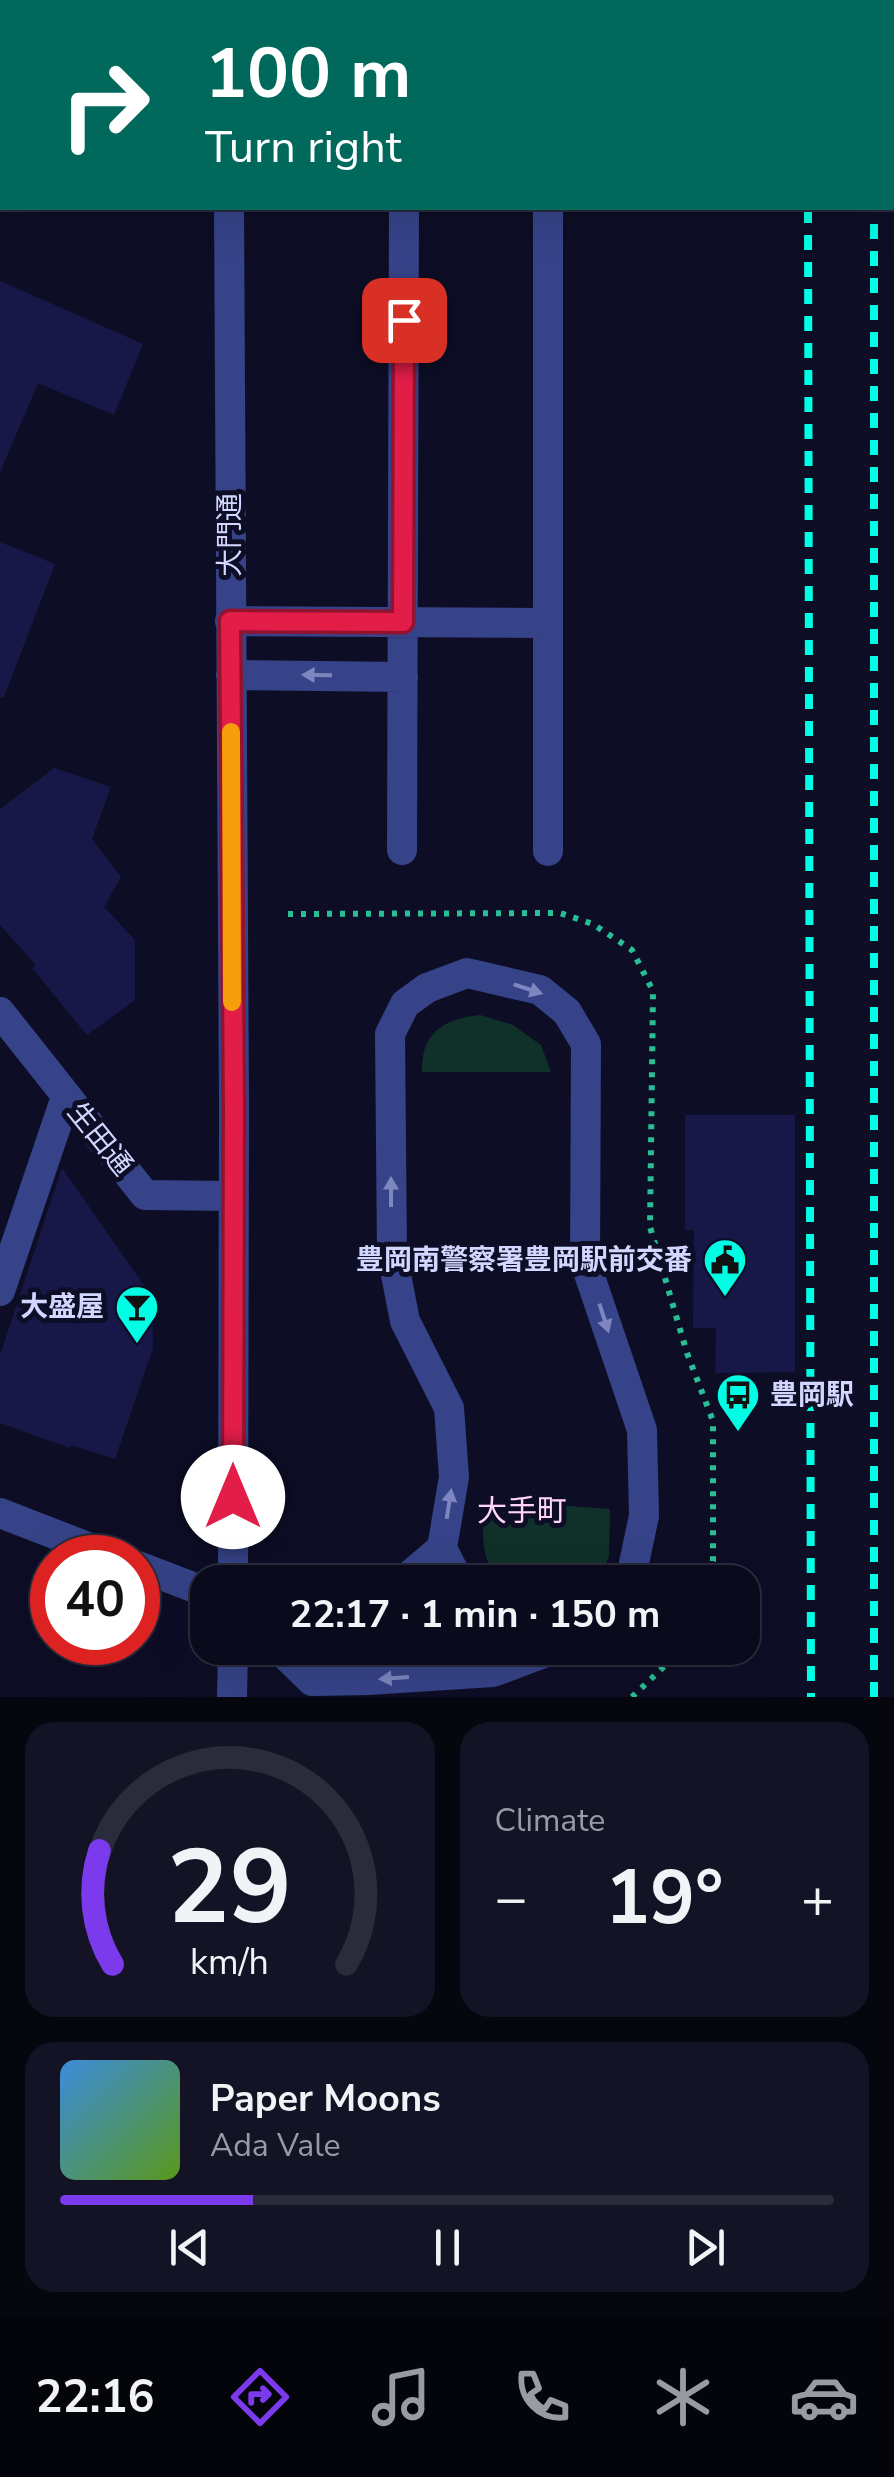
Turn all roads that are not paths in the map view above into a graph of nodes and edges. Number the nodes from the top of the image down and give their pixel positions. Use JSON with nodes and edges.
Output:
{"nodes":[{"id":1,"x":229,"y":210,"type":"edge"},
{"id":2,"x":404,"y":210,"type":"edge"},
{"id":3,"x":548,"y":210,"type":"edge"},
{"id":4,"x":230,"y":621,"type":"junction"},
{"id":5,"x":403,"y":622,"type":"junction"},
{"id":6,"x":548,"y":623,"type":"junction"},
{"id":7,"x":231,"y":675,"type":"junction"},
{"id":8,"x":403,"y":677,"type":"junction"},
{"id":9,"x":402,"y":850,"type":"dead end"},
{"id":10,"x":548,"y":852,"type":"dead end"},
{"id":11,"x":0,"y":1012,"type":"edge"},
{"id":12,"x":66,"y":1097,"type":"junction"},
{"id":13,"x":234,"y":1196,"type":"junction"},
{"id":14,"x":0,"y":1291,"type":"edge"},
{"id":15,"x":0,"y":1512,"type":"edge"},
{"id":16,"x":58,"y":1535,"type":"edge"},
{"id":17,"x":442,"y":1548,"type":"junction"},
{"id":18,"x":233,"y":1565,"type":"edge"},
{"id":19,"x":422,"y":1565,"type":"edge"},
{"id":20,"x":450,"y":1565,"type":"edge"},
{"id":21,"x":634,"y":1565,"type":"edge"},
{"id":22,"x":160,"y":1574,"type":"edge"},
{"id":23,"x":190,"y":1586,"type":"edge"},
{"id":24,"x":233,"y":1665,"type":"edge"},
{"id":25,"x":296,"y":1665,"type":"edge"},
{"id":26,"x":510,"y":1665,"type":"edge"},
{"id":27,"x":232,"y":1697,"type":"edge"}],
"edges":[{"from":1,"to":4,"type":"street","name":"大門通"},
{"from":2,"to":5,"type":"street"},
{"from":3,"to":6,"type":"street"},
{"from":4,"to":5,"type":"street"},
{"from":4,"to":7,"type":"street","name":"大門通"},
{"from":5,"to":6,"type":"street"},
{"from":5,"to":8,"type":"street"},
{"from":6,"to":10,"type":"street"},
{"from":8,"to":7,"type":"street","one_way":true},
{"from":7,"to":13,"type":"street","name":"大門通"},
{"from":8,"to":9,"type":"street"},
{"from":11,"to":12,"type":"street","name":"生田通"},
{"from":12,"to":13,"type":"street","name":"生田通"},
{"from":12,"to":14,"type":"street"},
{"from":13,"to":18,"type":"street","name":"大門通"},
{"from":15,"to":16,"type":"street"},
{"from":17,"to":19,"type":"street"},
{"from":17,"to":20,"type":"street"},
{"from":17,"to":21,"type":"street","one_way":true},
{"from":22,"to":23,"type":"street"},
{"from":24,"to":27,"type":"street"},
{"from":26,"to":25,"type":"street","one_way":true}]}
